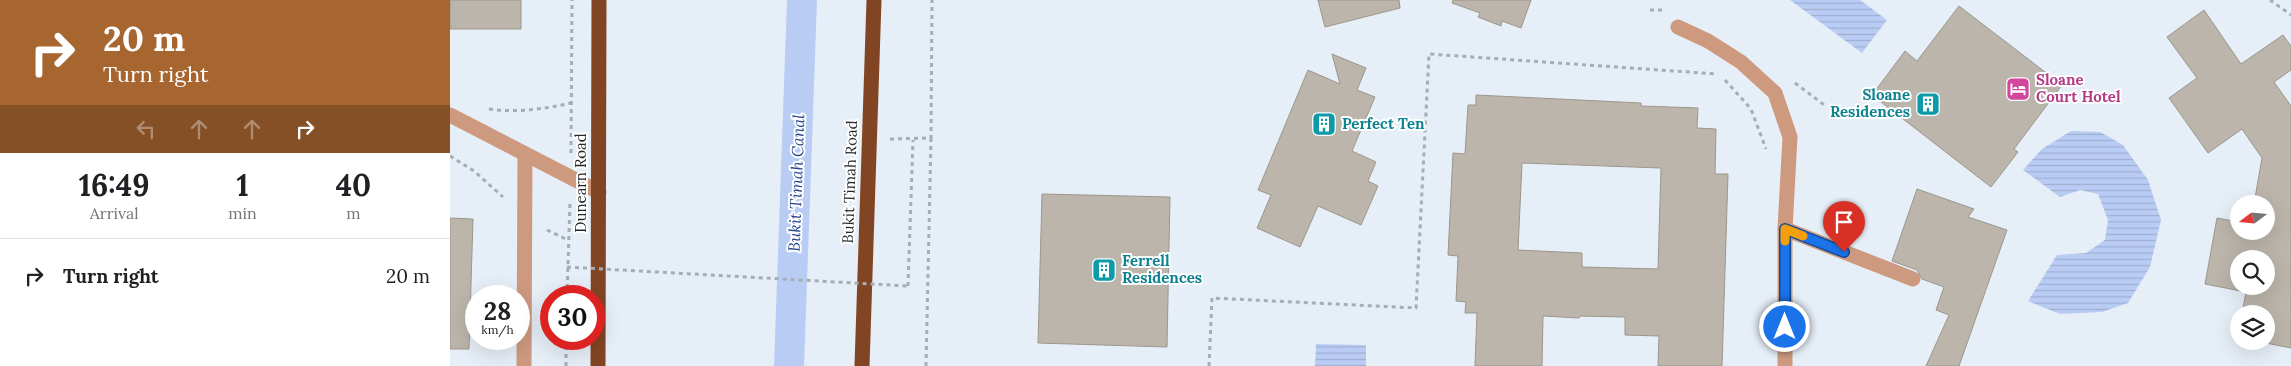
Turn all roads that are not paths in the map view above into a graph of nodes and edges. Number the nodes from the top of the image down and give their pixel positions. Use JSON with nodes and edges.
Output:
{"nodes":[{"id":1,"x":599,"y":0,"type":"edge"},
{"id":2,"x":874,"y":0,"type":"edge"},
{"id":3,"x":1678,"y":27,"type":"dead end"},
{"id":4,"x":450,"y":115,"type":"edge"},
{"id":5,"x":526,"y":154,"type":"junction"},
{"id":6,"x":599,"y":192,"type":"junction"},
{"id":7,"x":1785,"y":229,"type":"junction"},
{"id":8,"x":1913,"y":279,"type":"dead end"},
{"id":9,"x":524,"y":366,"type":"edge"},
{"id":10,"x":598,"y":366,"type":"edge"},
{"id":11,"x":862,"y":366,"type":"edge"},
{"id":12,"x":1784,"y":366,"type":"edge"}],
"edges":[{"from":1,"to":6,"type":"highway","name":"Dunearn Road"},
{"from":2,"to":11,"type":"highway","name":"Bukit Timah Road"},
{"from":3,"to":7,"type":"street"},
{"from":4,"to":5,"type":"street"},
{"from":5,"to":6,"type":"street"},
{"from":5,"to":9,"type":"street"},
{"from":6,"to":10,"type":"highway","name":"Dunearn Road"},
{"from":7,"to":8,"type":"street"},
{"from":7,"to":12,"type":"street"}]}
